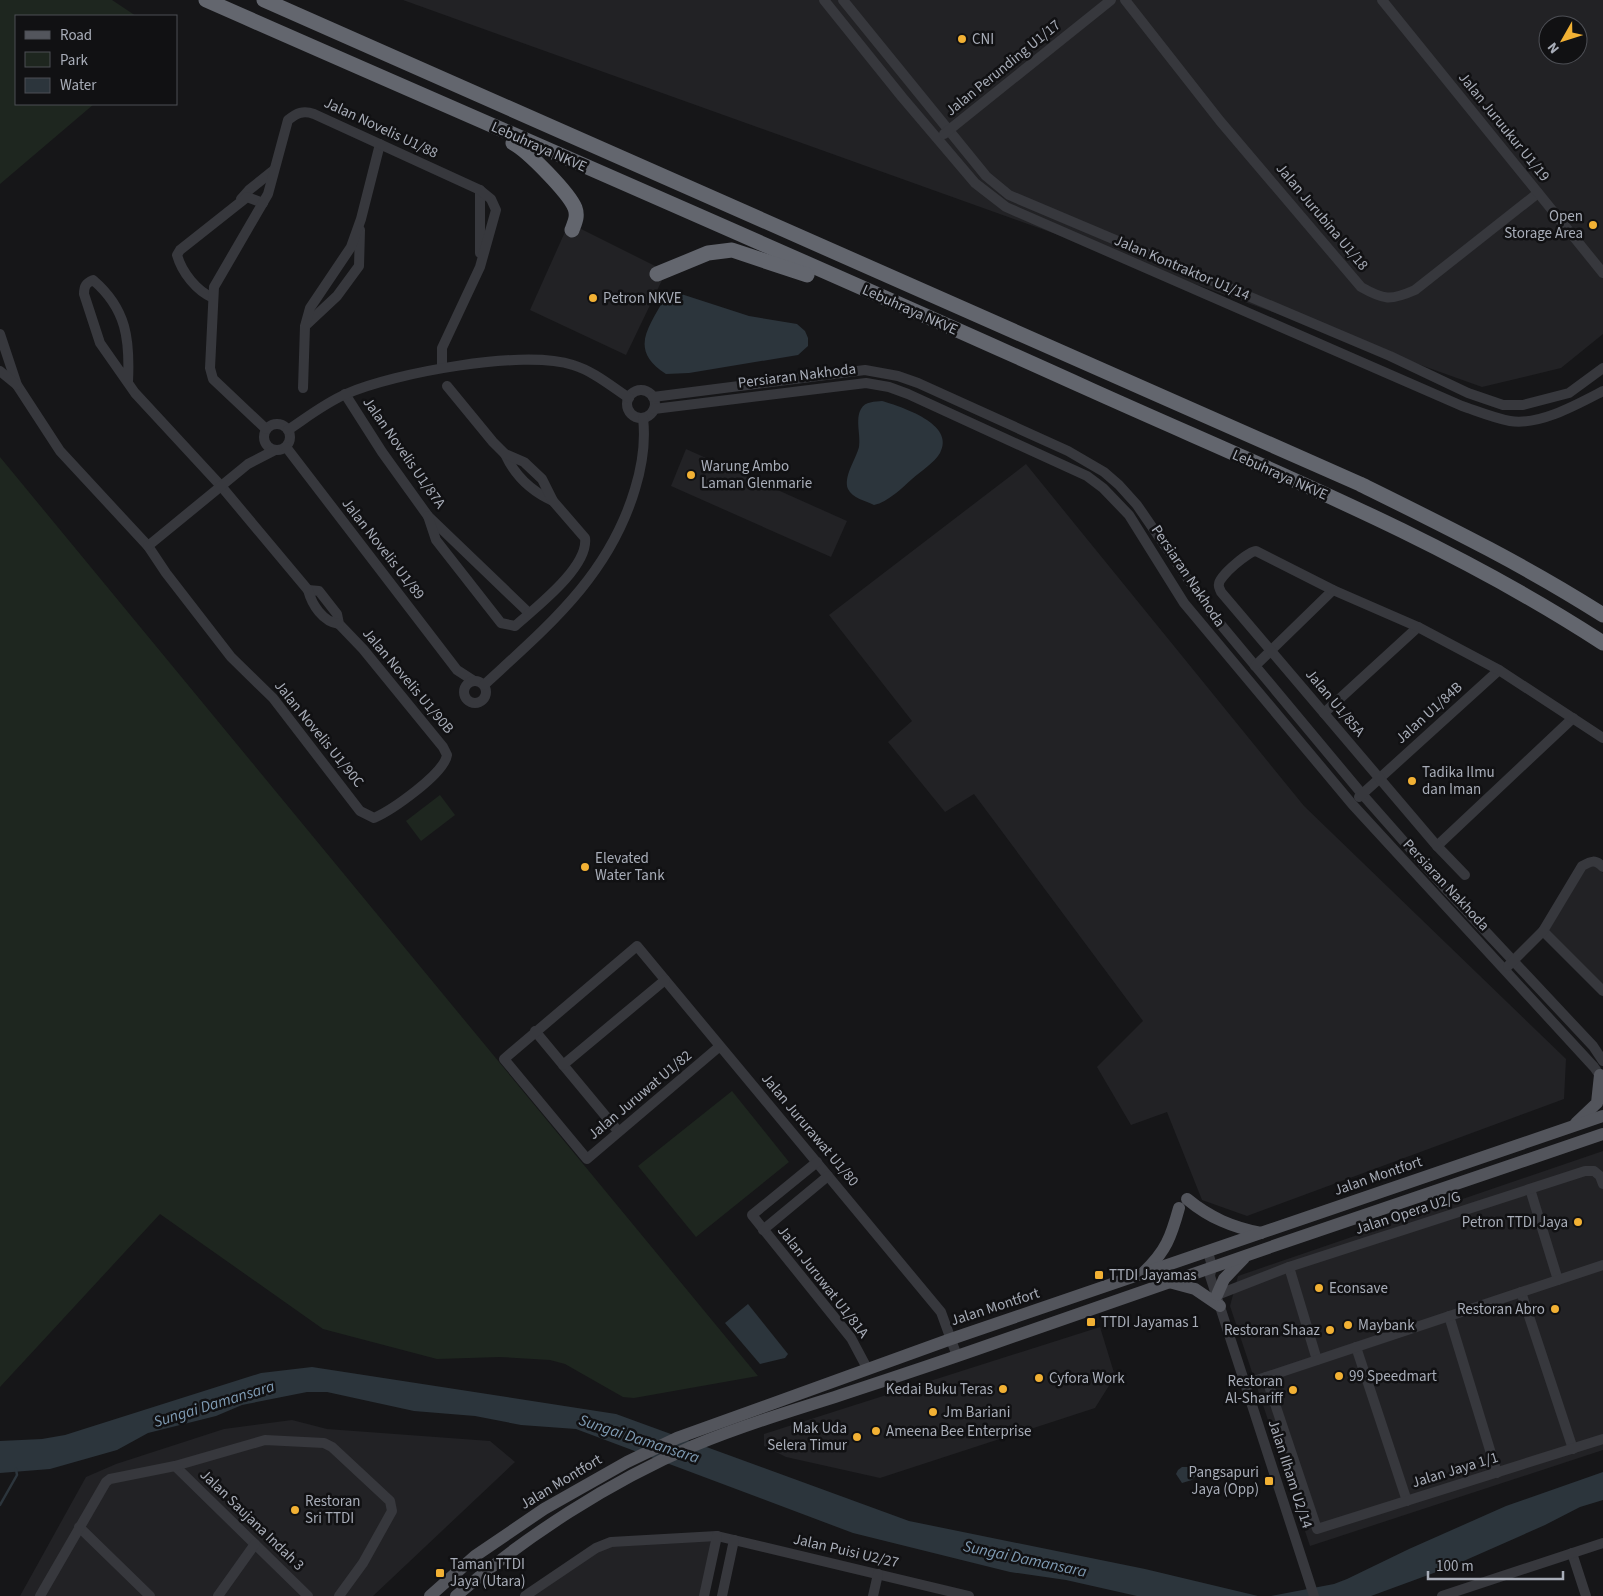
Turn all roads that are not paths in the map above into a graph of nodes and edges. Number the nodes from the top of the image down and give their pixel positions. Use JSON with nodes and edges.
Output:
{"nodes":[{"id":1,"x":206,"y":0,"type":"edge"},
{"id":2,"x":264,"y":0,"type":"edge"},
{"id":3,"x":824,"y":0,"type":"edge"},
{"id":4,"x":843,"y":0,"type":"edge"},
{"id":5,"x":1111,"y":0,"type":"edge"},
{"id":6,"x":1125,"y":0,"type":"edge"},
{"id":7,"x":1382,"y":0,"type":"edge"},
{"id":8,"x":444,"y":106,"type":"junction"},
{"id":9,"x":949,"y":130,"type":"junction"},
{"id":10,"x":937,"y":140,"type":"junction"},
{"id":11,"x":380,"y":144,"type":"junction"},
{"id":12,"x":274,"y":170,"type":"junction"},
{"id":13,"x":480,"y":190,"type":"junction"},
{"id":14,"x":1538,"y":193,"type":"junction"},
{"id":15,"x":239,"y":202,"type":"junction"},
{"id":16,"x":263,"y":203,"type":"junction"},
{"id":17,"x":361,"y":219,"type":"junction"},
{"id":18,"x":572,"y":230,"type":"dead end"},
{"id":19,"x":480,"y":267,"type":"junction"},
{"id":20,"x":1603,"y":273,"type":"edge"},
{"id":21,"x":658,"y":274,"type":"dead end"},
{"id":22,"x":213,"y":298,"type":"junction"},
{"id":23,"x":305,"y":326,"type":"junction"},
{"id":24,"x":0,"y":334,"type":"edge"},
{"id":25,"x":998,"y":348,"type":"junction"},
{"id":26,"x":442,"y":368,"type":"junction"},
{"id":27,"x":1603,"y":368,"type":"edge"},
{"id":28,"x":0,"y":372,"type":"edge"},
{"id":29,"x":128,"y":382,"type":"junction"},
{"id":30,"x":17,"y":385,"type":"junction"},
{"id":31,"x":447,"y":386,"type":"dead end"},
{"id":32,"x":303,"y":388,"type":"dead end"},
{"id":33,"x":1603,"y":391,"type":"edge"},
{"id":34,"x":345,"y":394,"type":"junction"},
{"id":35,"x":652,"y":397,"type":"junction"},
{"id":36,"x":629,"y":398,"type":"junction"},
{"id":37,"x":654,"y":409,"type":"junction"},
{"id":38,"x":643,"y":418,"type":"junction"},
{"id":39,"x":288,"y":430,"type":"junction"},
{"id":40,"x":265,"y":433,"type":"junction"},
{"id":41,"x":286,"y":447,"type":"junction"},
{"id":42,"x":275,"y":450,"type":"junction"},
{"id":43,"x":248,"y":464,"type":"junction"},
{"id":44,"x":221,"y":486,"type":"junction"},
{"id":45,"x":428,"y":516,"type":"junction"},
{"id":46,"x":148,"y":546,"type":"junction"},
{"id":47,"x":461,"y":549,"type":"junction"},
{"id":48,"x":449,"y":558,"type":"junction"},
{"id":49,"x":1333,"y":590,"type":"junction"},
{"id":50,"x":529,"y":614,"type":"junction"},
{"id":51,"x":1603,"y":615,"type":"edge"},
{"id":52,"x":1418,"y":627,"type":"junction"},
{"id":53,"x":1603,"y":643,"type":"edge"},
{"id":54,"x":1271,"y":650,"type":"junction"},
{"id":55,"x":1255,"y":666,"type":"junction"},
{"id":56,"x":457,"y":670,"type":"junction"},
{"id":57,"x":1499,"y":670,"type":"junction"},
{"id":58,"x":479,"y":683,"type":"junction"},
{"id":59,"x":464,"y":689,"type":"junction"},
{"id":60,"x":1324,"y":713,"type":"junction"},
{"id":61,"x":1573,"y":718,"type":"junction"},
{"id":62,"x":1603,"y":738,"type":"edge"},
{"id":63,"x":446,"y":761,"type":"joint"},
{"id":64,"x":1380,"y":778,"type":"junction"},
{"id":65,"x":1362,"y":794,"type":"junction"},
{"id":66,"x":1352,"y":804,"type":"junction"},
{"id":67,"x":1437,"y":846,"type":"junction"},
{"id":68,"x":1603,"y":867,"type":"edge"},
{"id":69,"x":1465,"y":875,"type":"dead end"},
{"id":70,"x":1543,"y":931,"type":"junction"},
{"id":71,"x":1513,"y":961,"type":"junction"},
{"id":72,"x":1504,"y":970,"type":"junction"},
{"id":73,"x":665,"y":980,"type":"junction"},
{"id":74,"x":1603,"y":991,"type":"edge"},
{"id":75,"x":535,"y":1031,"type":"junction"},
{"id":76,"x":720,"y":1046,"type":"junction"},
{"id":77,"x":1603,"y":1061,"type":"edge"},
{"id":78,"x":563,"y":1065,"type":"junction"},
{"id":79,"x":1602,"y":1078,"type":"edge"},
{"id":80,"x":1603,"y":1116,"type":"edge"},
{"id":81,"x":1572,"y":1126,"type":"junction"},
{"id":82,"x":618,"y":1131,"type":"junction"},
{"id":83,"x":1603,"y":1134,"type":"edge"},
{"id":84,"x":1579,"y":1142,"type":"junction"},
{"id":85,"x":1603,"y":1145,"type":"edge"},
{"id":86,"x":817,"y":1162,"type":"junction"},
{"id":87,"x":828,"y":1176,"type":"junction"},
{"id":88,"x":1603,"y":1184,"type":"edge"},
{"id":89,"x":1530,"y":1189,"type":"junction"},
{"id":90,"x":763,"y":1230,"type":"junction"},
{"id":91,"x":1262,"y":1234,"type":"junction"},
{"id":92,"x":1203,"y":1254,"type":"junction"},
{"id":93,"x":1247,"y":1254,"type":"junction"},
{"id":94,"x":1603,"y":1265,"type":"edge"},
{"id":95,"x":1289,"y":1267,"type":"junction"},
{"id":96,"x":1209,"y":1270,"type":"junction"},
{"id":97,"x":1140,"y":1276,"type":"junction"},
{"id":98,"x":1558,"y":1280,"type":"junction"},
{"id":99,"x":1169,"y":1282,"type":"junction"},
{"id":100,"x":1521,"y":1292,"type":"junction"},
{"id":101,"x":1218,"y":1301,"type":"junction"},
{"id":102,"x":1449,"y":1316,"type":"junction"},
{"id":103,"x":951,"y":1339,"type":"junction"},
{"id":104,"x":1356,"y":1347,"type":"junction"},
{"id":105,"x":957,"y":1356,"type":"junction"},
{"id":106,"x":1317,"y":1360,"type":"junction"},
{"id":107,"x":867,"y":1368,"type":"junction"},
{"id":108,"x":1266,"y":1377,"type":"junction"},
{"id":109,"x":1245,"y":1384,"type":"junction"},
{"id":110,"x":1603,"y":1439,"type":"edge"},
{"id":111,"x":1573,"y":1449,"type":"junction"},
{"id":112,"x":175,"y":1466,"type":"junction"},
{"id":113,"x":1497,"y":1473,"type":"junction"},
{"id":114,"x":1407,"y":1501,"type":"junction"},
{"id":115,"x":79,"y":1527,"type":"junction"},
{"id":116,"x":717,"y":1536,"type":"junction"},
{"id":117,"x":734,"y":1540,"type":"junction"},
{"id":118,"x":1603,"y":1543,"type":"edge"},
{"id":119,"x":255,"y":1544,"type":"junction"},
{"id":120,"x":1572,"y":1553,"type":"junction"},
{"id":121,"x":878,"y":1574,"type":"junction"},
{"id":122,"x":946,"y":1593,"type":"edge"},
{"id":123,"x":40,"y":1596,"type":"edge"},
{"id":124,"x":150,"y":1596,"type":"edge"},
{"id":125,"x":218,"y":1596,"type":"edge"},
{"id":126,"x":308,"y":1596,"type":"edge"},
{"id":127,"x":339,"y":1596,"type":"edge"},
{"id":128,"x":430,"y":1596,"type":"edge"},
{"id":129,"x":456,"y":1596,"type":"edge"},
{"id":130,"x":525,"y":1596,"type":"edge"},
{"id":131,"x":704,"y":1596,"type":"edge"},
{"id":132,"x":722,"y":1596,"type":"edge"},
{"id":133,"x":873,"y":1596,"type":"edge"},
{"id":134,"x":969,"y":1596,"type":"edge"},
{"id":135,"x":1314,"y":1596,"type":"edge"},
{"id":136,"x":1442,"y":1596,"type":"edge"},
{"id":137,"x":1586,"y":1596,"type":"edge"}],
"edges":[{"from":1,"to":8,"type":"highway","name":"Lebuhraya NKVE"},
{"from":2,"to":51,"type":"highway","name":"Lebuhraya NKVE"},
{"from":3,"to":10,"type":"street","name":"Jalan Kontraktor U1/14"},
{"from":4,"to":9,"type":"street","name":"Jalan Kontraktor U1/14"},
{"from":5,"to":9,"type":"street","name":"Jalan Perunding U1/17"},
{"from":6,"to":14,"type":"street","name":"Jalan Jurubina U1/18"},
{"from":7,"to":14,"type":"street","name":"Jalan Juruukur U1/19"},
{"from":8,"to":18,"type":"highway"},
{"from":8,"to":25,"type":"highway","name":"Lebuhraya NKVE"},
{"from":9,"to":10,"type":"street","name":"Jalan Perunding U1/17"},
{"from":9,"to":27,"type":"street","name":"Jalan Kontraktor U1/14"},
{"from":10,"to":33,"type":"street","name":"Jalan Kontraktor U1/14"},
{"from":11,"to":12,"type":"street","name":"Jalan Novelis U1/88"},
{"from":11,"to":13,"type":"street","name":"Jalan Novelis U1/88"},
{"from":11,"to":17,"type":"street"},
{"from":12,"to":15,"type":"street"},
{"from":12,"to":16,"type":"street","name":"Jalan Novelis U1/88"},
{"from":13,"to":19,"type":"street","name":"Jalan Novelis U1/88"},
{"from":13,"to":19,"type":"street","name":"Jalan Novelis U1/88"},
{"from":14,"to":20,"type":"street","name":"Jalan Juruukur U1/19"},
{"from":15,"to":16,"type":"street"},
{"from":15,"to":22,"type":"street"},
{"from":16,"to":22,"type":"street","name":"Jalan Novelis U1/88"},
{"from":17,"to":23,"type":"street"},
{"from":17,"to":23,"type":"street"},
{"from":19,"to":26,"type":"street","name":"Jalan Novelis U1/88"},
{"from":21,"to":25,"type":"highway"},
{"from":22,"to":40,"type":"street","name":"Jalan Novelis U1/88"},
{"from":23,"to":32,"type":"street"},
{"from":24,"to":30,"type":"street"},
{"from":25,"to":53,"type":"highway","name":"Lebuhraya NKVE"},
{"from":26,"to":34,"type":"street"},
{"from":26,"to":36,"type":"street"},
{"from":28,"to":30,"type":"street"},
{"from":29,"to":29,"type":"street","name":"Jalan Novelis U1/90B"},
{"from":29,"to":44,"type":"street","name":"Jalan Novelis U1/90B"},
{"from":30,"to":46,"type":"street"},
{"from":31,"to":50,"type":"street"},
{"from":34,"to":39,"type":"street"},
{"from":34,"to":45,"type":"street","name":"Jalan Novelis U1/87A"},
{"from":35,"to":36,"type":"street"},
{"from":35,"to":37,"type":"street"},
{"from":35,"to":55,"type":"street","name":"Persiaran Nakhoda"},
{"from":36,"to":38,"type":"street"},
{"from":37,"to":38,"type":"street"},
{"from":37,"to":66,"type":"street","name":"Persiaran Nakhoda"},
{"from":38,"to":58,"type":"street"},
{"from":39,"to":40,"type":"street"},
{"from":39,"to":41,"type":"street"},
{"from":40,"to":42,"type":"street"},
{"from":40,"to":43,"type":"street"},
{"from":41,"to":42,"type":"street"},
{"from":41,"to":56,"type":"street","name":"Jalan Novelis U1/89"},
{"from":42,"to":43,"type":"street"},
{"from":43,"to":44,"type":"street"},
{"from":44,"to":46,"type":"street"},
{"from":44,"to":63,"type":"street","name":"Jalan Novelis U1/90B"},
{"from":45,"to":47,"type":"street","name":"Jalan Novelis U1/87A"},
{"from":45,"to":48,"type":"street"},
{"from":46,"to":63,"type":"street","name":"Jalan Novelis U1/90C"},
{"from":47,"to":48,"type":"street"},
{"from":47,"to":50,"type":"street","name":"Jalan Novelis U1/87A"},
{"from":48,"to":50,"type":"street"},
{"from":49,"to":52,"type":"street"},
{"from":49,"to":54,"type":"street"},
{"from":49,"to":54,"type":"street","name":"Jalan U1/85A"},
{"from":52,"to":57,"type":"street"},
{"from":52,"to":60,"type":"street"},
{"from":54,"to":55,"type":"street"},
{"from":54,"to":60,"type":"street","name":"Jalan U1/85A"},
{"from":55,"to":65,"type":"street","name":"Persiaran Nakhoda"},
{"from":56,"to":58,"type":"street","name":"Jalan Novelis U1/89"},
{"from":56,"to":59,"type":"street","name":"Jalan Novelis U1/89"},
{"from":57,"to":61,"type":"street"},
{"from":57,"to":64,"type":"street","name":"Jalan U1/84B"},
{"from":58,"to":59,"type":"street"},
{"from":58,"to":59,"type":"street"},
{"from":60,"to":64,"type":"street","name":"Jalan U1/85A"},
{"from":61,"to":62,"type":"street"},
{"from":61,"to":67,"type":"street"},
{"from":64,"to":65,"type":"street","name":"Jalan U1/84B"},
{"from":64,"to":67,"type":"street","name":"Jalan U1/85A"},
{"from":65,"to":66,"type":"street","name":"Jalan U1/84B"},
{"from":65,"to":71,"type":"street","name":"Persiaran Nakhoda"},
{"from":66,"to":72,"type":"street","name":"Persiaran Nakhoda"},
{"from":67,"to":69,"type":"street","name":"Jalan U1/85A"},
{"from":68,"to":70,"type":"street"},
{"from":70,"to":71,"type":"street"},
{"from":70,"to":74,"type":"street"},
{"from":71,"to":72,"type":"street"},
{"from":71,"to":77,"type":"street","name":"Persiaran Nakhoda"},
{"from":72,"to":79,"type":"street","name":"Persiaran Nakhoda"},
{"from":73,"to":75,"type":"street","name":"Jalan Jururawat U1/80"},
{"from":73,"to":76,"type":"street","name":"Jalan Jururawat U1/80"},
{"from":73,"to":78,"type":"street"},
{"from":75,"to":78,"type":"street"},
{"from":75,"to":82,"type":"street","name":"Jalan Juruwat U1/82"},
{"from":76,"to":82,"type":"street","name":"Jalan Juruwat U1/82"},
{"from":76,"to":86,"type":"street","name":"Jalan Jururawat U1/80"},
{"from":78,"to":82,"type":"street"},
{"from":79,"to":81,"type":"main road"},
{"from":80,"to":81,"type":"main road","name":"Jalan Montfort"},
{"from":81,"to":91,"type":"main road","name":"Jalan Montfort"},
{"from":83,"to":84,"type":"main road","name":"Jalan Montfort"},
{"from":84,"to":85,"type":"main road"},
{"from":84,"to":93,"type":"main road","name":"Jalan Montfort"},
{"from":86,"to":87,"type":"street","name":"Jalan Jururawat U1/80"},
{"from":86,"to":90,"type":"street","name":"Jalan Juruwat U1/81A"},
{"from":87,"to":90,"type":"street"},
{"from":87,"to":103,"type":"street","name":"Jalan Jururawat U1/80"},
{"from":88,"to":89,"type":"street","name":"Jalan Opera U2/G"},
{"from":89,"to":95,"type":"street","name":"Jalan Opera U2/G"},
{"from":89,"to":98,"type":"street"},
{"from":90,"to":107,"type":"street","name":"Jalan Juruwat U1/81A"},
{"from":91,"to":92,"type":"main road","name":"Jalan Montfort"},
{"from":91,"to":97,"type":"main road"},
{"from":92,"to":96,"type":"street","name":"Jalan Ilham U2/14"},
{"from":92,"to":97,"type":"main road","name":"Jalan Montfort"},
{"from":93,"to":96,"type":"main road","name":"Jalan Montfort"},
{"from":93,"to":101,"type":"main road"},
{"from":94,"to":98,"type":"street"},
{"from":95,"to":101,"type":"street","name":"Jalan Opera U2/G"},
{"from":95,"to":106,"type":"street"},
{"from":96,"to":99,"type":"main road","name":"Jalan Montfort"},
{"from":96,"to":101,"type":"street","name":"Jalan Ilham U2/14"},
{"from":97,"to":103,"type":"main road","name":"Jalan Montfort"},
{"from":98,"to":100,"type":"street"},
{"from":99,"to":101,"type":"main road"},
{"from":99,"to":105,"type":"main road","name":"Jalan Montfort"},
{"from":100,"to":102,"type":"street"},
{"from":100,"to":111,"type":"street"},
{"from":101,"to":109,"type":"street","name":"Jalan Ilham U2/14"},
{"from":102,"to":104,"type":"street"},
{"from":102,"to":113,"type":"street"},
{"from":103,"to":105,"type":"street","name":"Jalan Jururawat U1/80"},
{"from":103,"to":107,"type":"main road","name":"Jalan Montfort"},
{"from":104,"to":106,"type":"street"},
{"from":104,"to":114,"type":"street"},
{"from":105,"to":129,"type":"main road","name":"Jalan Montfort"},
{"from":106,"to":108,"type":"street"},
{"from":107,"to":128,"type":"main road","name":"Jalan Montfort"},
{"from":108,"to":109,"type":"street"},
{"from":108,"to":114,"type":"street","name":"Jalan Jaya 1/1"},
{"from":109,"to":135,"type":"street","name":"Jalan Ilham U2/14"},
{"from":110,"to":111,"type":"street","name":"Jalan Jaya 1/1"},
{"from":111,"to":113,"type":"street","name":"Jalan Jaya 1/1"},
{"from":112,"to":115,"type":"street"},
{"from":112,"to":119,"type":"street","name":"Jalan Saujana Indah 3"},
{"from":112,"to":127,"type":"street"},
{"from":113,"to":114,"type":"street","name":"Jalan Jaya 1/1"},
{"from":115,"to":123,"type":"street"},
{"from":115,"to":124,"type":"street"},
{"from":116,"to":117,"type":"street","name":"Jalan Puisi U2/27"},
{"from":116,"to":130,"type":"street","name":"Jalan Puisi U2/27"},
{"from":116,"to":131,"type":"street"},
{"from":117,"to":121,"type":"street","name":"Jalan Puisi U2/27"},
{"from":117,"to":132,"type":"street"},
{"from":118,"to":120,"type":"street"},
{"from":119,"to":125,"type":"street"},
{"from":119,"to":126,"type":"street","name":"Jalan Saujana Indah 3"},
{"from":120,"to":136,"type":"street"},
{"from":120,"to":137,"type":"street"},
{"from":121,"to":122,"type":"street","name":"Jalan Puisi U2/27"},
{"from":121,"to":133,"type":"street"},
{"from":122,"to":134,"type":"street","name":"Jalan Puisi U2/27"}]}
